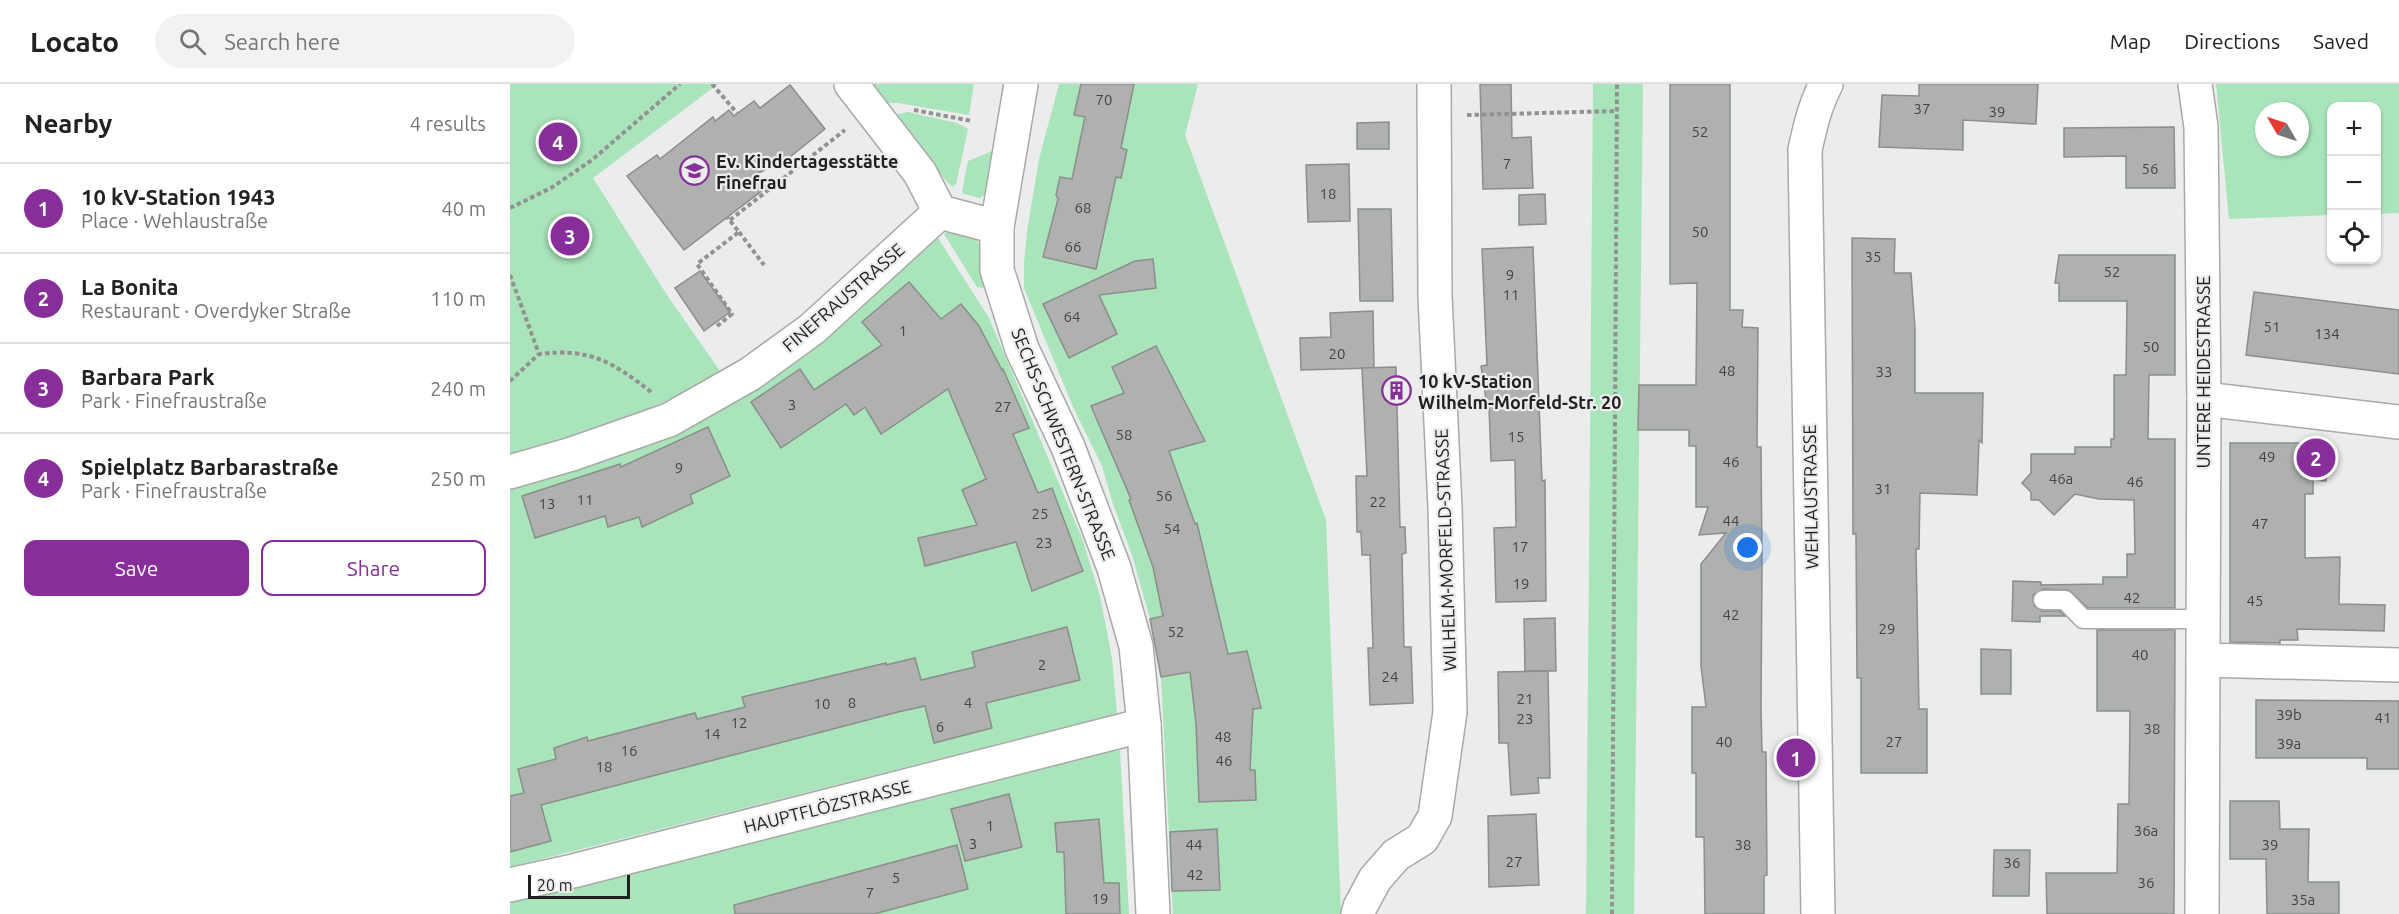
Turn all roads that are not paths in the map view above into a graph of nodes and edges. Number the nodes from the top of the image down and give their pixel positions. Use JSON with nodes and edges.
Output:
{"nodes":[{"id":1,"x":851,"y":84,"type":"edge"},
{"id":2,"x":1021,"y":84,"type":"edge"},
{"id":3,"x":1826,"y":84,"type":"edge"},
{"id":4,"x":2195,"y":84,"type":"edge"},
{"id":5,"x":1434,"y":100,"type":"edge"},
{"id":6,"x":940,"y":212,"type":"junction"},
{"id":7,"x":997,"y":227,"type":"junction"},
{"id":8,"x":2204,"y":399,"type":"junction"},
{"id":9,"x":2399,"y":422,"type":"edge"},
{"id":10,"x":510,"y":471,"type":"edge"},
{"id":11,"x":2043,"y":600,"type":"dead end"},
{"id":12,"x":2203,"y":619,"type":"junction"},
{"id":13,"x":2203,"y":660,"type":"junction"},
{"id":14,"x":2399,"y":665,"type":"edge"},
{"id":15,"x":1144,"y":725,"type":"junction"},
{"id":16,"x":510,"y":885,"type":"edge"},
{"id":17,"x":1153,"y":914,"type":"edge"},
{"id":18,"x":1358,"y":914,"type":"edge"},
{"id":19,"x":1818,"y":914,"type":"edge"},
{"id":20,"x":2202,"y":914,"type":"edge"}],
"edges":[{"from":1,"to":6,"type":"street"},
{"from":2,"to":7,"type":"street","name":"SECHS-SCHWESTERN-STRASSE"},
{"from":3,"to":19,"type":"street","name":"WEHLAUSTRASSE"},
{"from":4,"to":8,"type":"street","name":"UNTERE HEIDESTRASSE"},
{"from":5,"to":18,"type":"street","name":"WILHELM-MORFELD-STRASSE"},
{"from":6,"to":7,"type":"street"},
{"from":6,"to":10,"type":"street","name":"FINEFRAUSTRASSE"},
{"from":7,"to":15,"type":"street","name":"SECHS-SCHWESTERN-STRASSE"},
{"from":8,"to":9,"type":"street"},
{"from":8,"to":12,"type":"street","name":"UNTERE HEIDESTRASSE"},
{"from":11,"to":12,"type":"lane"},
{"from":12,"to":13,"type":"street","name":"UNTERE HEIDESTRASSE"},
{"from":13,"to":14,"type":"street"},
{"from":13,"to":20,"type":"street","name":"UNTERE HEIDESTRASSE"},
{"from":15,"to":16,"type":"street","name":"HAUPTFLÖZSTRASSE"},
{"from":15,"to":17,"type":"street","name":"SECHS-SCHWESTERN-STRASSE"}]}
